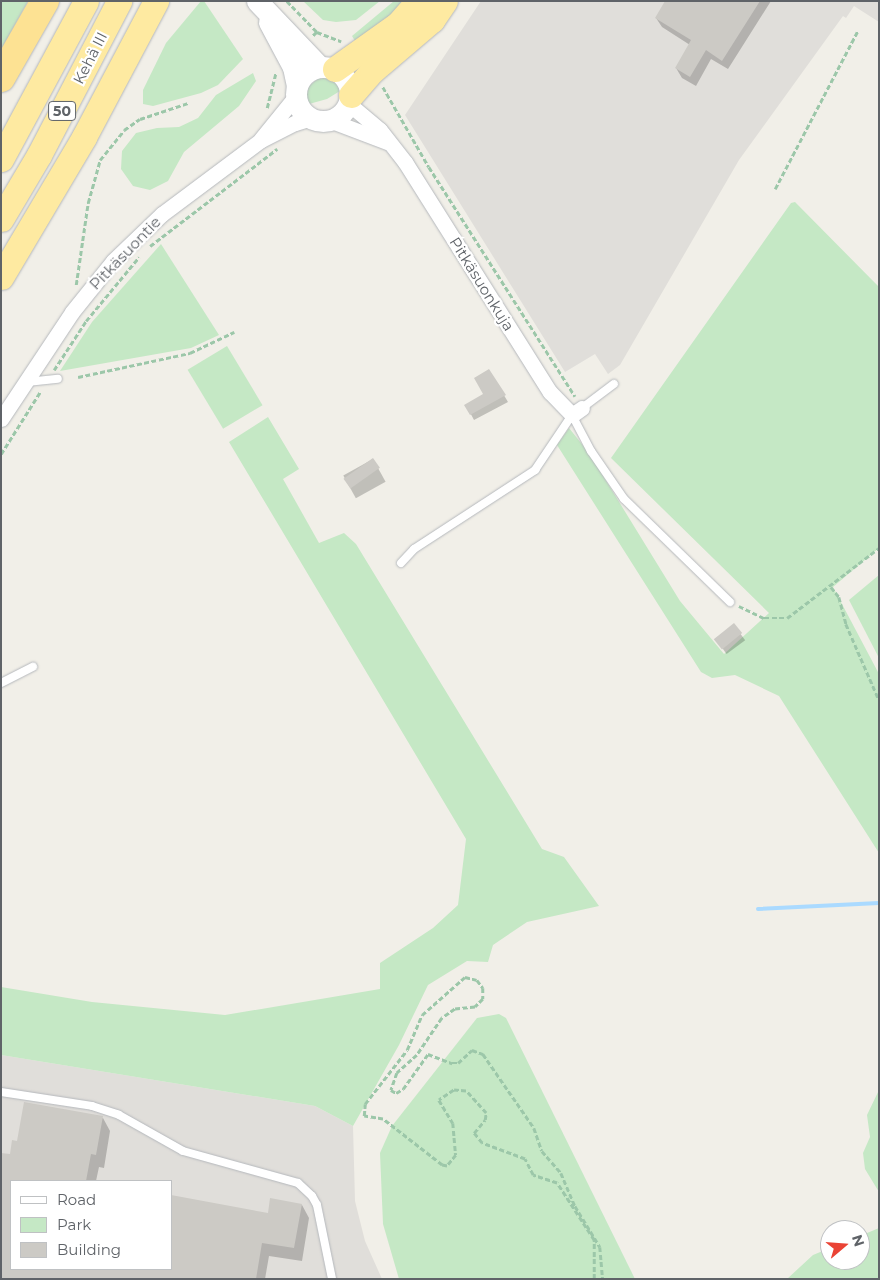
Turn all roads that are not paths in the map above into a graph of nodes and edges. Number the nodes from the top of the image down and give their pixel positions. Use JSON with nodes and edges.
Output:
{"nodes":[{"id":1,"x":45,"y":1,"type":"edge"},
{"id":2,"x":86,"y":1,"type":"edge"},
{"id":3,"x":119,"y":1,"type":"edge"},
{"id":4,"x":156,"y":1,"type":"edge"},
{"id":5,"x":418,"y":1,"type":"edge"},
{"id":6,"x":444,"y":1,"type":"edge"},
{"id":7,"x":262,"y":7,"type":"edge"},
{"id":8,"x":365,"y":63,"type":"junction"},
{"id":9,"x":327,"y":68,"type":"junction"},
{"id":10,"x":1,"y":78,"type":"edge"},
{"id":11,"x":296,"y":91,"type":"junction"},
{"id":12,"x":350,"y":99,"type":"junction"},
{"id":13,"x":320,"y":119,"type":"junction"},
{"id":14,"x":260,"y":140,"type":"junction"},
{"id":15,"x":387,"y":142,"type":"junction"},
{"id":16,"x":1,"y":160,"type":"edge"},
{"id":17,"x":1,"y":219,"type":"edge"},
{"id":18,"x":1,"y":277,"type":"edge"},
{"id":19,"x":58,"y":379,"type":"dead end"},
{"id":20,"x":25,"y":382,"type":"junction"},
{"id":21,"x":614,"y":384,"type":"dead end"},
{"id":22,"x":577,"y":411,"type":"junction"},
{"id":23,"x":1,"y":419,"type":"edge"},
{"id":24,"x":401,"y":564,"type":"dead end"},
{"id":25,"x":730,"y":602,"type":"road end"},
{"id":26,"x":33,"y":666,"type":"dead end"},
{"id":27,"x":1,"y":683,"type":"edge"},
{"id":28,"x":1,"y":1092,"type":"edge"},
{"id":29,"x":332,"y":1279,"type":"edge"}],
"edges":[{"from":1,"to":10,"type":"highway"},
{"from":2,"to":16,"type":"highway","name":"Kehä III","number":"50"},
{"from":3,"to":17,"type":"highway","name":"Kehä III","number":"50"},
{"from":4,"to":18,"type":"highway"},
{"from":5,"to":8,"type":"highway"},
{"from":6,"to":8,"type":"highway"},
{"from":7,"to":9,"type":"main road"},
{"from":7,"to":11,"type":"main road"},
{"from":8,"to":9,"type":"highway"},
{"from":8,"to":12,"type":"highway"},
{"from":9,"to":11,"type":"main road"},
{"from":9,"to":12,"type":"main road"},
{"from":11,"to":13,"type":"main road"},
{"from":11,"to":14,"type":"street","name":"Pitkäsuontie"},
{"from":12,"to":13,"type":"main road"},
{"from":12,"to":15,"type":"street","name":"Pitkäsuonkuja"},
{"from":13,"to":14,"type":"street","name":"Pitkäsuontie"},
{"from":13,"to":15,"type":"street"},
{"from":14,"to":20,"type":"street","name":"Pitkäsuontie"},
{"from":15,"to":22,"type":"street","name":"Pitkäsuonkuja"},
{"from":19,"to":20,"type":"lane"},
{"from":20,"to":23,"type":"street","name":"Pitkäsuontie"},
{"from":21,"to":22,"type":"lane"},
{"from":22,"to":24,"type":"lane"},
{"from":22,"to":25,"type":"lane"},
{"from":26,"to":27,"type":"lane"},
{"from":28,"to":29,"type":"lane"}]}
